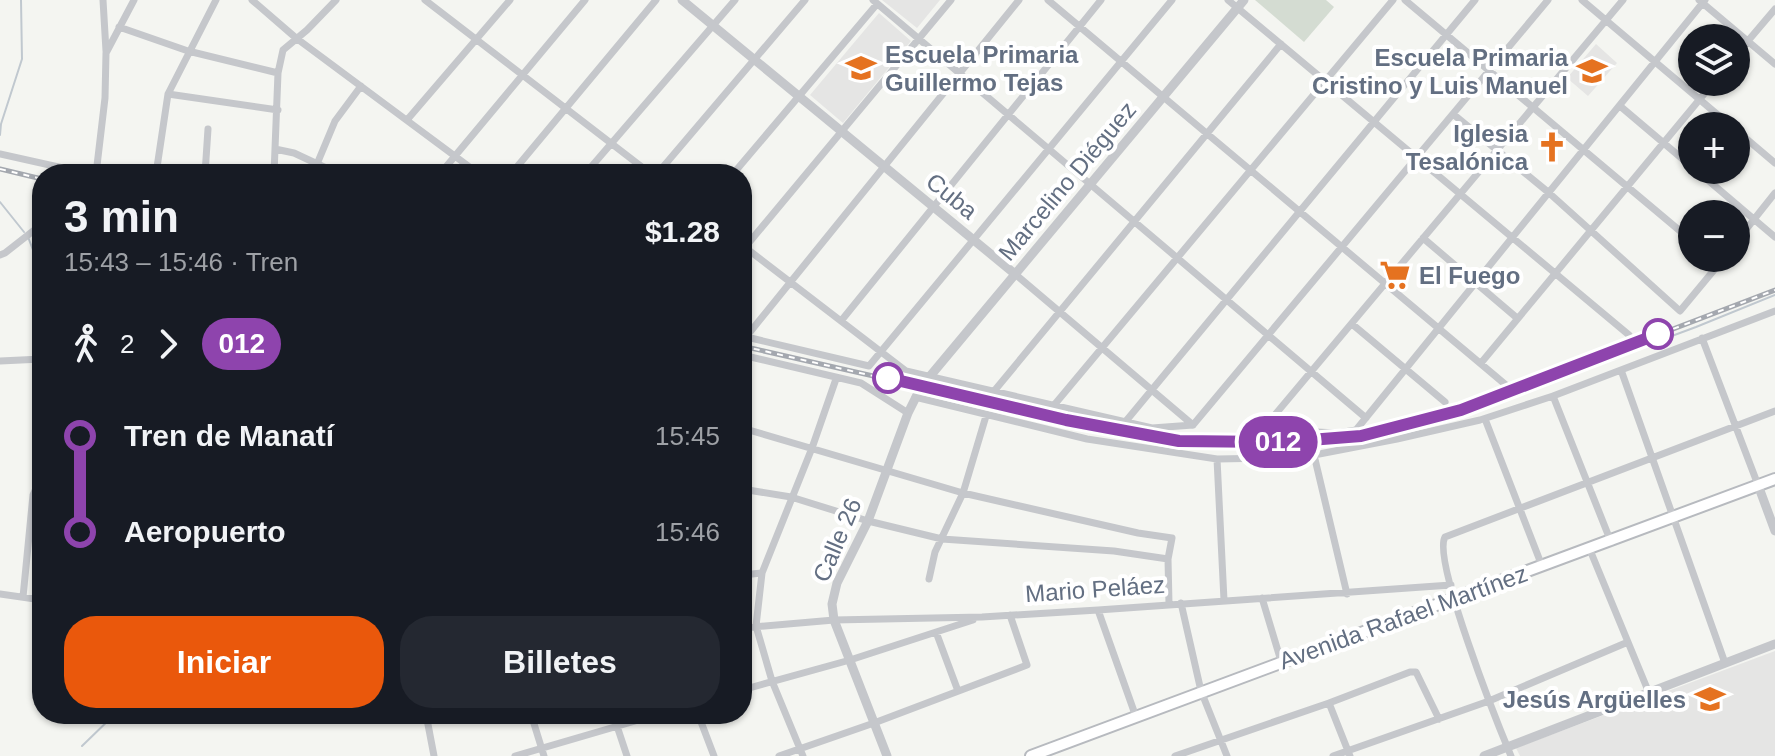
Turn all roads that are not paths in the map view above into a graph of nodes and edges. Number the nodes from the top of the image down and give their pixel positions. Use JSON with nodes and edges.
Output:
{"nodes":[{"id":1,"x":103,"y":0,"type":"edge"},
{"id":2,"x":134,"y":0,"type":"edge"},
{"id":3,"x":216,"y":0,"type":"edge"},
{"id":4,"x":252,"y":0,"type":"edge"},
{"id":5,"x":336,"y":0,"type":"edge"},
{"id":6,"x":425,"y":0,"type":"edge"},
{"id":7,"x":510,"y":0,"type":"edge"},
{"id":8,"x":585,"y":0,"type":"edge"},
{"id":9,"x":656,"y":0,"type":"edge"},
{"id":10,"x":682,"y":0,"type":"edge"},
{"id":11,"x":735,"y":0,"type":"edge"},
{"id":12,"x":805,"y":0,"type":"edge"},
{"id":13,"x":951,"y":0,"type":"edge"},
{"id":14,"x":1019,"y":0,"type":"edge"},
{"id":15,"x":1048,"y":0,"type":"edge"},
{"id":16,"x":1101,"y":0,"type":"edge"},
{"id":17,"x":1172,"y":0,"type":"edge"},
{"id":18,"x":1228,"y":0,"type":"edge"},
{"id":19,"x":1393,"y":0,"type":"edge"},
{"id":20,"x":1405,"y":0,"type":"edge"},
{"id":21,"x":1475,"y":0,"type":"edge"},
{"id":22,"x":1548,"y":0,"type":"edge"},
{"id":23,"x":1582,"y":0,"type":"edge"},
{"id":24,"x":1623,"y":0,"type":"edge"},
{"id":25,"x":1702,"y":1,"type":"edge"},
{"id":26,"x":875,"y":2,"type":"edge"},
{"id":27,"x":1240,"y":4,"type":"edge"},
{"id":28,"x":1775,"y":9,"type":"edge"},
{"id":29,"x":1606,"y":20,"type":"junction"},
{"id":30,"x":1728,"y":24,"type":"edge"},
{"id":31,"x":713,"y":26,"type":"junction"},
{"id":32,"x":1080,"y":26,"type":"junction"},
{"id":33,"x":119,"y":27,"type":"junction"},
{"id":34,"x":1446,"y":34,"type":"junction"},
{"id":35,"x":296,"y":38,"type":"junction"},
{"id":36,"x":478,"y":39,"type":"junction"},
{"id":37,"x":919,"y":39,"type":"junction"},
{"id":38,"x":1750,"y":39,"type":"edge"},
{"id":39,"x":1750,"y":43,"type":"edge"},
{"id":40,"x":1281,"y":44,"type":"junction"},
{"id":41,"x":188,"y":51,"type":"junction"},
{"id":42,"x":106,"y":53,"type":"junction"},
{"id":43,"x":755,"y":59,"type":"junction"},
{"id":44,"x":1121,"y":61,"type":"junction"},
{"id":45,"x":1655,"y":62,"type":"junction"},
{"id":46,"x":1775,"y":64,"type":"edge"},
{"id":47,"x":1489,"y":70,"type":"junction"},
{"id":48,"x":278,"y":73,"type":"junction"},
{"id":49,"x":959,"y":73,"type":"junction"},
{"id":50,"x":523,"y":75,"type":"junction"},
{"id":51,"x":1325,"y":81,"type":"junction"},
{"id":52,"x":361,"y":86,"type":"junction"},
{"id":53,"x":168,"y":94,"type":"junction"},
{"id":54,"x":798,"y":95,"type":"junction"},
{"id":55,"x":1163,"y":96,"type":"junction"},
{"id":56,"x":1702,"y":96,"type":"edge"},
{"id":57,"x":1700,"y":99,"type":"junction"},
{"id":58,"x":1620,"y":106,"type":"junction"},
{"id":59,"x":565,"y":107,"type":"junction"},
{"id":60,"x":1533,"y":107,"type":"junction"},
{"id":61,"x":278,"y":110,"type":"junction"},
{"id":62,"x":1715,"y":112,"type":"edge"},
{"id":63,"x":1008,"y":114,"type":"junction"},
{"id":64,"x":1453,"y":114,"type":"junction"},
{"id":65,"x":407,"y":120,"type":"junction"},
{"id":66,"x":1374,"y":121,"type":"junction"},
{"id":67,"x":208,"y":129,"type":"dead end"},
{"id":68,"x":842,"y":132,"type":"junction"},
{"id":69,"x":1208,"y":133,"type":"junction"},
{"id":70,"x":1750,"y":142,"type":"edge"},
{"id":71,"x":611,"y":143,"type":"junction"},
{"id":72,"x":1665,"y":144,"type":"junction"},
{"id":73,"x":275,"y":149,"type":"junction"},
{"id":74,"x":1048,"y":149,"type":"junction"},
{"id":75,"x":1584,"y":149,"type":"junction"},
{"id":76,"x":1497,"y":150,"type":"junction"},
{"id":77,"x":0,"y":154,"type":"edge"},
{"id":78,"x":1678,"y":155,"type":"edge"},
{"id":79,"x":455,"y":156,"type":"junction"},
{"id":80,"x":1416,"y":157,"type":"junction"},
{"id":81,"x":1775,"y":163,"type":"edge"},
{"id":82,"x":45,"y":164,"type":"edge"},
{"id":83,"x":97,"y":164,"type":"edge"},
{"id":84,"x":158,"y":164,"type":"edge"},
{"id":85,"x":206,"y":164,"type":"edge"},
{"id":86,"x":274,"y":164,"type":"edge"},
{"id":87,"x":317,"y":164,"type":"joint"},
{"id":88,"x":448,"y":164,"type":"edge"},
{"id":89,"x":466,"y":164,"type":"edge"},
{"id":90,"x":519,"y":164,"type":"edge"},
{"id":91,"x":593,"y":164,"type":"edge"},
{"id":92,"x":638,"y":164,"type":"edge"},
{"id":93,"x":666,"y":164,"type":"edge"},
{"id":94,"x":741,"y":164,"type":"edge"},
{"id":95,"x":885,"y":167,"type":"junction"},
{"id":96,"x":1251,"y":170,"type":"junction"},
{"id":97,"x":1090,"y":184,"type":"junction"},
{"id":98,"x":1712,"y":184,"type":"edge"},
{"id":99,"x":1628,"y":187,"type":"junction"},
{"id":100,"x":1548,"y":192,"type":"junction"},
{"id":101,"x":1775,"y":193,"type":"edge"},
{"id":102,"x":1461,"y":194,"type":"junction"},
{"id":103,"x":933,"y":207,"type":"junction"},
{"id":104,"x":1300,"y":211,"type":"junction"},
{"id":105,"x":1754,"y":220,"type":"junction"},
{"id":106,"x":1134,"y":221,"type":"junction"},
{"id":107,"x":1750,"y":225,"type":"edge"},
{"id":108,"x":1678,"y":229,"type":"edge"},
{"id":109,"x":1591,"y":230,"type":"junction"},
{"id":110,"x":32,"y":232,"type":"edge"},
{"id":111,"x":752,"y":237,"type":"edge"},
{"id":112,"x":1512,"y":237,"type":"junction"},
{"id":113,"x":1775,"y":237,"type":"edge"},
{"id":114,"x":1423,"y":238,"type":"junction"},
{"id":115,"x":973,"y":240,"type":"junction"},
{"id":116,"x":1342,"y":246,"type":"junction"},
{"id":117,"x":752,"y":254,"type":"edge"},
{"id":118,"x":0,"y":255,"type":"edge"},
{"id":119,"x":1177,"y":257,"type":"junction"},
{"id":120,"x":1712,"y":272,"type":"edge"},
{"id":121,"x":1555,"y":273,"type":"junction"},
{"id":122,"x":1015,"y":274,"type":"junction"},
{"id":123,"x":1385,"y":282,"type":"junction"},
{"id":124,"x":792,"y":283,"type":"junction"},
{"id":125,"x":1475,"y":283,"type":"junction"},
{"id":126,"x":1227,"y":299,"type":"junction"},
{"id":127,"x":1060,"y":311,"type":"junction"},
{"id":128,"x":1775,"y":311,"type":"edge"},
{"id":129,"x":1517,"y":318,"type":"junction"},
{"id":130,"x":841,"y":321,"type":"junction"},
{"id":131,"x":1352,"y":324,"type":"junction"},
{"id":132,"x":1438,"y":326,"type":"junction"},
{"id":133,"x":752,"y":327,"type":"edge"},
{"id":134,"x":1268,"y":334,"type":"junction"},
{"id":135,"x":1629,"y":335,"type":"dead end"},
{"id":136,"x":752,"y":338,"type":"edge"},
{"id":137,"x":1702,"y":338,"type":"junction"},
{"id":138,"x":1103,"y":347,"type":"junction"},
{"id":139,"x":881,"y":351,"type":"junction"},
{"id":140,"x":752,"y":358,"type":"edge"},
{"id":141,"x":32,"y":359,"type":"edge"},
{"id":142,"x":0,"y":361,"type":"edge"},
{"id":143,"x":1481,"y":363,"type":"junction"},
{"id":144,"x":1405,"y":369,"type":"junction"},
{"id":145,"x":1621,"y":370,"type":"junction"},
{"id":146,"x":1312,"y":373,"type":"junction"},
{"id":147,"x":930,"y":376,"type":"junction"},
{"id":148,"x":836,"y":379,"type":"junction"},
{"id":149,"x":1506,"y":385,"type":"dead end"},
{"id":150,"x":921,"y":387,"type":"joint"},
{"id":151,"x":1152,"y":389,"type":"junction"},
{"id":152,"x":995,"y":390,"type":"junction"},
{"id":153,"x":1553,"y":396,"type":"junction"},
{"id":154,"x":915,"y":397,"type":"junction"},
{"id":155,"x":1445,"y":402,"type":"dead end"},
{"id":156,"x":1055,"y":404,"type":"junction"},
{"id":157,"x":1775,"y":411,"type":"edge"},
{"id":158,"x":908,"y":413,"type":"junction"},
{"id":159,"x":986,"y":416,"type":"junction"},
{"id":160,"x":1366,"y":418,"type":"junction"},
{"id":161,"x":1485,"y":419,"type":"junction"},
{"id":162,"x":1126,"y":421,"type":"junction"},
{"id":163,"x":1193,"y":425,"type":"junction"},
{"id":164,"x":1737,"y":425,"type":"junction"},
{"id":165,"x":752,"y":431,"type":"edge"},
{"id":166,"x":812,"y":448,"type":"junction"},
{"id":167,"x":1314,"y":455,"type":"junction"},
{"id":168,"x":1652,"y":458,"type":"junction"},
{"id":169,"x":1217,"y":459,"type":"junction"},
{"id":170,"x":888,"y":469,"type":"junction"},
{"id":171,"x":1775,"y":479,"type":"edge"},
{"id":172,"x":1588,"y":483,"type":"junction"},
{"id":173,"x":1758,"y":485,"type":"junction"},
{"id":174,"x":752,"y":491,"type":"edge"},
{"id":175,"x":963,"y":493,"type":"junction"},
{"id":176,"x":791,"y":497,"type":"junction"},
{"id":177,"x":32,"y":505,"type":"edge"},
{"id":178,"x":1519,"y":508,"type":"junction"},
{"id":179,"x":1674,"y":518,"type":"junction"},
{"id":180,"x":868,"y":521,"type":"junction"},
{"id":181,"x":1775,"y":531,"type":"edge"},
{"id":182,"x":942,"y":539,"type":"junction"},
{"id":183,"x":1611,"y":542,"type":"junction"},
{"id":184,"x":1590,"y":550,"type":"junction"},
{"id":185,"x":1168,"y":559,"type":"junction"},
{"id":186,"x":1542,"y":566,"type":"junction"},
{"id":187,"x":762,"y":573,"type":"junction"},
{"id":188,"x":752,"y":574,"type":"edge"},
{"id":189,"x":929,"y":579,"type":"dead end"},
{"id":190,"x":1451,"y":585,"type":"junction"},
{"id":191,"x":0,"y":594,"type":"edge"},
{"id":192,"x":1347,"y":594,"type":"junction"},
{"id":193,"x":23,"y":597,"type":"junction"},
{"id":194,"x":32,"y":598,"type":"edge"},
{"id":195,"x":1262,"y":598,"type":"junction"},
{"id":196,"x":1454,"y":598,"type":"junction"},
{"id":197,"x":1224,"y":600,"type":"junction"},
{"id":198,"x":1181,"y":603,"type":"junction"},
{"id":199,"x":1169,"y":604,"type":"junction"},
{"id":200,"x":1098,"y":610,"type":"junction"},
{"id":201,"x":1010,"y":615,"type":"junction"},
{"id":202,"x":982,"y":617,"type":"junction"},
{"id":203,"x":834,"y":620,"type":"junction"},
{"id":204,"x":756,"y":626,"type":"junction"},
{"id":205,"x":752,"y":627,"type":"edge"},
{"id":206,"x":936,"y":632,"type":"junction"},
{"id":207,"x":1628,"y":642,"type":"junction"},
{"id":208,"x":1775,"y":644,"type":"edge"},
{"id":209,"x":850,"y":660,"type":"junction"},
{"id":210,"x":1281,"y":661,"type":"junction"},
{"id":211,"x":1725,"y":663,"type":"junction"},
{"id":212,"x":772,"y":681,"type":"junction"},
{"id":213,"x":752,"y":687,"type":"edge"},
{"id":214,"x":958,"y":691,"type":"junction"},
{"id":215,"x":1201,"y":691,"type":"junction"},
{"id":216,"x":1649,"y":693,"type":"junction"},
{"id":217,"x":1489,"y":701,"type":"junction"},
{"id":218,"x":1329,"y":703,"type":"junction"},
{"id":219,"x":1136,"y":717,"type":"junction"},
{"id":220,"x":1439,"y":719,"type":"junction"},
{"id":221,"x":874,"y":723,"type":"junction"},
{"id":222,"x":428,"y":724,"type":"edge"},
{"id":223,"x":534,"y":724,"type":"edge"},
{"id":224,"x":624,"y":724,"type":"edge"},
{"id":225,"x":702,"y":724,"type":"edge"},
{"id":226,"x":617,"y":726,"type":"junction"},
{"id":227,"x":1220,"y":741,"type":"junction"},
{"id":228,"x":543,"y":752,"type":"edge"},
{"id":229,"x":801,"y":752,"type":"edge"},
{"id":230,"x":1510,"y":752,"type":"edge"},
{"id":231,"x":1349,"y":754,"type":"edge"},
{"id":232,"x":434,"y":756,"type":"edge"},
{"id":233,"x":515,"y":756,"type":"edge"},
{"id":234,"x":627,"y":756,"type":"edge"},
{"id":235,"x":714,"y":756,"type":"edge"},
{"id":236,"x":779,"y":756,"type":"edge"},
{"id":237,"x":887,"y":756,"type":"edge"},
{"id":238,"x":1031,"y":756,"type":"edge"},
{"id":239,"x":1175,"y":756,"type":"edge"},
{"id":240,"x":1227,"y":756,"type":"edge"},
{"id":241,"x":1333,"y":756,"type":"edge"},
{"id":242,"x":1484,"y":756,"type":"edge"}],
"edges":[{"from":1,"to":42,"type":"street"},
{"from":2,"to":33,"type":"street"},
{"from":3,"to":41,"type":"street"},
{"from":4,"to":35,"type":"street"},
{"from":5,"to":35,"type":"street"},
{"from":6,"to":36,"type":"street"},
{"from":7,"to":36,"type":"street"},
{"from":8,"to":50,"type":"street"},
{"from":9,"to":59,"type":"street"},
{"from":10,"to":31,"type":"street","name":"Cuba"},
{"from":11,"to":31,"type":"street"},
{"from":12,"to":43,"type":"street"},
{"from":13,"to":37,"type":"street"},
{"from":14,"to":49,"type":"street"},
{"from":15,"to":32,"type":"street"},
{"from":16,"to":32,"type":"street"},
{"from":17,"to":44,"type":"street"},
{"from":18,"to":27,"type":"street"},
{"from":19,"to":51,"type":"street"},
{"from":20,"to":34,"type":"street"},
{"from":21,"to":34,"type":"street"},
{"from":22,"to":47,"type":"street"},
{"from":23,"to":29,"type":"street"},
{"from":24,"to":29,"type":"street"},
{"from":25,"to":30,"type":"street"},
{"from":25,"to":45,"type":"street"},
{"from":26,"to":37,"type":"street"},
{"from":26,"to":54,"type":"street"},
{"from":27,"to":40,"type":"street"},
{"from":27,"to":55,"type":"street","name":"Marcelino Diéguez"},
{"from":28,"to":38,"type":"street"},
{"from":29,"to":45,"type":"street"},
{"from":29,"to":60,"type":"street"},
{"from":31,"to":43,"type":"street","name":"Cuba"},
{"from":31,"to":71,"type":"street"},
{"from":32,"to":44,"type":"street"},
{"from":32,"to":63,"type":"street"},
{"from":33,"to":41,"type":"street"},
{"from":33,"to":42,"type":"street"},
{"from":34,"to":47,"type":"street"},
{"from":34,"to":66,"type":"street"},
{"from":35,"to":48,"type":"street"},
{"from":35,"to":52,"type":"street"},
{"from":36,"to":50,"type":"street"},
{"from":36,"to":65,"type":"street"},
{"from":37,"to":49,"type":"street"},
{"from":37,"to":68,"type":"street"},
{"from":39,"to":46,"type":"street"},
{"from":40,"to":51,"type":"street"},
{"from":40,"to":69,"type":"street"},
{"from":41,"to":48,"type":"street"},
{"from":41,"to":53,"type":"street"},
{"from":42,"to":83,"type":"street"},
{"from":43,"to":54,"type":"street","name":"Cuba"},
{"from":43,"to":93,"type":"street"},
{"from":44,"to":55,"type":"street"},
{"from":44,"to":74,"type":"street"},
{"from":45,"to":57,"type":"street"},
{"from":45,"to":58,"type":"street"},
{"from":47,"to":60,"type":"street"},
{"from":47,"to":64,"type":"street"},
{"from":48,"to":61,"type":"street"},
{"from":49,"to":63,"type":"street"},
{"from":49,"to":95,"type":"street"},
{"from":50,"to":59,"type":"street"},
{"from":50,"to":79,"type":"street"},
{"from":51,"to":66,"type":"street"},
{"from":51,"to":96,"type":"street"},
{"from":52,"to":65,"type":"street"},
{"from":52,"to":87,"type":"street"},
{"from":53,"to":61,"type":"street"},
{"from":53,"to":84,"type":"street"},
{"from":54,"to":68,"type":"street","name":"Cuba"},
{"from":54,"to":94,"type":"street"},
{"from":55,"to":69,"type":"street"},
{"from":55,"to":97,"type":"street","name":"Marcelino Diéguez"},
{"from":56,"to":57,"type":"street"},
{"from":57,"to":62,"type":"street"},
{"from":57,"to":72,"type":"street"},
{"from":58,"to":72,"type":"street"},
{"from":58,"to":75,"type":"street"},
{"from":59,"to":71,"type":"street"},
{"from":59,"to":90,"type":"street"},
{"from":60,"to":75,"type":"street"},
{"from":60,"to":76,"type":"street"},
{"from":61,"to":73,"type":"street"},
{"from":63,"to":74,"type":"street"},
{"from":63,"to":103,"type":"street"},
{"from":64,"to":76,"type":"street"},
{"from":64,"to":80,"type":"street"},
{"from":65,"to":79,"type":"street"},
{"from":66,"to":80,"type":"street"},
{"from":66,"to":104,"type":"street"},
{"from":67,"to":85,"type":"street"},
{"from":68,"to":95,"type":"street","name":"Cuba"},
{"from":68,"to":111,"type":"street"},
{"from":69,"to":96,"type":"street"},
{"from":69,"to":106,"type":"street"},
{"from":70,"to":81,"type":"street"},
{"from":71,"to":91,"type":"street"},
{"from":71,"to":92,"type":"street"},
{"from":72,"to":78,"type":"street"},
{"from":72,"to":99,"type":"street"},
{"from":73,"to":86,"type":"street"},
{"from":73,"to":87,"type":"street"},
{"from":74,"to":97,"type":"street"},
{"from":74,"to":115,"type":"street"},
{"from":75,"to":99,"type":"street"},
{"from":75,"to":100,"type":"street"},
{"from":76,"to":100,"type":"street"},
{"from":76,"to":102,"type":"street"},
{"from":77,"to":82,"type":"street"},
{"from":79,"to":88,"type":"street"},
{"from":79,"to":89,"type":"street"},
{"from":80,"to":102,"type":"street"},
{"from":80,"to":116,"type":"street"},
{"from":95,"to":103,"type":"street","name":"Cuba"},
{"from":95,"to":124,"type":"street"},
{"from":96,"to":104,"type":"street"},
{"from":96,"to":119,"type":"street"},
{"from":97,"to":106,"type":"street"},
{"from":97,"to":122,"type":"street","name":"Marcelino Diéguez"},
{"from":98,"to":105,"type":"street"},
{"from":99,"to":108,"type":"street"},
{"from":99,"to":109,"type":"street"},
{"from":100,"to":109,"type":"street"},
{"from":100,"to":112,"type":"street"},
{"from":101,"to":105,"type":"street"},
{"from":102,"to":112,"type":"street"},
{"from":102,"to":114,"type":"street"},
{"from":103,"to":115,"type":"street","name":"Cuba"},
{"from":103,"to":130,"type":"street"},
{"from":104,"to":116,"type":"street"},
{"from":104,"to":126,"type":"street"},
{"from":105,"to":107,"type":"street"},
{"from":105,"to":113,"type":"street"},
{"from":106,"to":119,"type":"street"},
{"from":106,"to":127,"type":"street"},
{"from":109,"to":120,"type":"street"},
{"from":109,"to":121,"type":"street"},
{"from":110,"to":118,"type":"street"},
{"from":112,"to":121,"type":"street"},
{"from":112,"to":125,"type":"street"},
{"from":114,"to":123,"type":"street"},
{"from":114,"to":125,"type":"street"},
{"from":115,"to":122,"type":"street","name":"Cuba"},
{"from":115,"to":139,"type":"street"},
{"from":116,"to":123,"type":"street"},
{"from":116,"to":134,"type":"street"},
{"from":117,"to":124,"type":"street"},
{"from":119,"to":126,"type":"street"},
{"from":119,"to":138,"type":"street"},
{"from":121,"to":129,"type":"street"},
{"from":121,"to":135,"type":"street"},
{"from":122,"to":127,"type":"street","name":"Cuba"},
{"from":122,"to":147,"type":"street","name":"Marcelino Diéguez"},
{"from":123,"to":131,"type":"street"},
{"from":123,"to":132,"type":"street"},
{"from":124,"to":130,"type":"street"},
{"from":124,"to":133,"type":"street"},
{"from":125,"to":129,"type":"street"},
{"from":125,"to":132,"type":"street"},
{"from":126,"to":134,"type":"street"},
{"from":126,"to":151,"type":"street"},
{"from":127,"to":138,"type":"street","name":"Cuba"},
{"from":127,"to":152,"type":"street"},
{"from":128,"to":137,"type":"street"},
{"from":129,"to":143,"type":"street"},
{"from":130,"to":139,"type":"street"},
{"from":131,"to":144,"type":"street"},
{"from":131,"to":146,"type":"street"},
{"from":132,"to":143,"type":"street"},
{"from":132,"to":144,"type":"street"},
{"from":134,"to":146,"type":"street"},
{"from":134,"to":163,"type":"street"},
{"from":136,"to":139,"type":"street"},
{"from":137,"to":145,"type":"street"},
{"from":137,"to":164,"type":"street"},
{"from":138,"to":151,"type":"street","name":"Cuba"},
{"from":138,"to":156,"type":"street"},
{"from":139,"to":147,"type":"street"},
{"from":140,"to":148,"type":"street"},
{"from":141,"to":142,"type":"street"},
{"from":143,"to":149,"type":"street"},
{"from":144,"to":155,"type":"street"},
{"from":144,"to":160,"type":"street"},
{"from":145,"to":153,"type":"street"},
{"from":145,"to":168,"type":"street"},
{"from":146,"to":160,"type":"street"},
{"from":146,"to":160,"type":"street"},
{"from":147,"to":150,"type":"street","name":"Marcelino Diéguez"},
{"from":147,"to":152,"type":"street"},
{"from":148,"to":158,"type":"street"},
{"from":148,"to":166,"type":"street"},
{"from":150,"to":154,"type":"street","name":"Calle 26"},
{"from":151,"to":162,"type":"street"},
{"from":151,"to":163,"type":"street","name":"Cuba"},
{"from":152,"to":156,"type":"street"},
{"from":153,"to":161,"type":"street"},
{"from":153,"to":172,"type":"street"},
{"from":154,"to":158,"type":"street","name":"Calle 26"},
{"from":154,"to":159,"type":"street"},
{"from":156,"to":162,"type":"street"},
{"from":157,"to":164,"type":"street"},
{"from":158,"to":170,"type":"street","name":"Calle 26"},
{"from":159,"to":169,"type":"street"},
{"from":159,"to":175,"type":"street"},
{"from":161,"to":167,"type":"street"},
{"from":161,"to":178,"type":"street"},
{"from":162,"to":163,"type":"street"},
{"from":164,"to":168,"type":"street"},
{"from":164,"to":173,"type":"street"},
{"from":165,"to":166,"type":"street"},
{"from":166,"to":170,"type":"street"},
{"from":166,"to":176,"type":"street"},
{"from":167,"to":169,"type":"street"},
{"from":167,"to":192,"type":"street"},
{"from":168,"to":172,"type":"street"},
{"from":168,"to":179,"type":"street"},
{"from":169,"to":197,"type":"street"},
{"from":170,"to":175,"type":"street"},
{"from":170,"to":180,"type":"street","name":"Calle 26"},
{"from":171,"to":173,"type":"main road","name":"Avenida Rafael Martínez"},
{"from":172,"to":178,"type":"street"},
{"from":172,"to":183,"type":"street"},
{"from":173,"to":179,"type":"main road","name":"Avenida Rafael Martínez"},
{"from":173,"to":181,"type":"street"},
{"from":174,"to":176,"type":"street"},
{"from":175,"to":182,"type":"street"},
{"from":175,"to":185,"type":"street"},
{"from":176,"to":180,"type":"street"},
{"from":176,"to":187,"type":"street"},
{"from":177,"to":193,"type":"street"},
{"from":178,"to":186,"type":"street"},
{"from":178,"to":190,"type":"street"},
{"from":179,"to":183,"type":"main road","name":"Avenida Rafael Martínez"},
{"from":179,"to":211,"type":"street"},
{"from":180,"to":182,"type":"street"},
{"from":180,"to":203,"type":"street","name":"Calle 26"},
{"from":182,"to":185,"type":"street"},
{"from":182,"to":189,"type":"street"},
{"from":183,"to":184,"type":"main road","name":"Avenida Rafael Martínez"},
{"from":184,"to":186,"type":"main road","name":"Avenida Rafael Martínez"},
{"from":184,"to":207,"type":"street"},
{"from":185,"to":199,"type":"street"},
{"from":186,"to":196,"type":"main road","name":"Avenida Rafael Martínez"},
{"from":187,"to":188,"type":"street"},
{"from":187,"to":204,"type":"street"},
{"from":190,"to":192,"type":"street","name":"Mario Peláez"},
{"from":190,"to":196,"type":"street"},
{"from":191,"to":193,"type":"street"},
{"from":192,"to":195,"type":"street","name":"Mario Peláez"},
{"from":193,"to":194,"type":"street"},
{"from":195,"to":197,"type":"street","name":"Mario Peláez"},
{"from":195,"to":210,"type":"street"},
{"from":196,"to":210,"type":"main road","name":"Avenida Rafael Martínez"},
{"from":196,"to":217,"type":"street"},
{"from":197,"to":198,"type":"street","name":"Mario Peláez"},
{"from":198,"to":199,"type":"street","name":"Mario Peláez"},
{"from":198,"to":215,"type":"street"},
{"from":199,"to":200,"type":"street","name":"Mario Peláez"},
{"from":200,"to":201,"type":"street","name":"Mario Peláez"},
{"from":200,"to":219,"type":"street"},
{"from":201,"to":202,"type":"street","name":"Mario Peláez"},
{"from":201,"to":214,"type":"street"},
{"from":202,"to":203,"type":"street","name":"Mario Peláez"},
{"from":202,"to":206,"type":"street"},
{"from":203,"to":204,"type":"street","name":"Mario Peláez"},
{"from":203,"to":209,"type":"street","name":"Calle 26"},
{"from":204,"to":205,"type":"street","name":"Mario Peláez"},
{"from":204,"to":212,"type":"street"},
{"from":206,"to":209,"type":"street"},
{"from":206,"to":214,"type":"street"},
{"from":207,"to":216,"type":"street"},
{"from":207,"to":217,"type":"street"},
{"from":208,"to":211,"type":"street"},
{"from":209,"to":212,"type":"street"},
{"from":209,"to":221,"type":"street","name":"Calle 26"},
{"from":210,"to":215,"type":"main road","name":"Avenida Rafael Martínez"},
{"from":211,"to":216,"type":"street"},
{"from":212,"to":213,"type":"street"},
{"from":212,"to":229,"type":"street"},
{"from":214,"to":221,"type":"street"},
{"from":215,"to":219,"type":"main road","name":"Avenida Rafael Martínez"},
{"from":215,"to":227,"type":"street"},
{"from":216,"to":230,"type":"street"},
{"from":217,"to":220,"type":"street"},
{"from":217,"to":230,"type":"street"},
{"from":218,"to":220,"type":"street"},
{"from":218,"to":227,"type":"street"},
{"from":218,"to":231,"type":"street"},
{"from":219,"to":238,"type":"main road","name":"Avenida Rafael Martínez"},
{"from":220,"to":231,"type":"street"},
{"from":221,"to":229,"type":"street"},
{"from":221,"to":237,"type":"street","name":"Calle 26"},
{"from":222,"to":232,"type":"street"},
{"from":223,"to":228,"type":"street"},
{"from":224,"to":226,"type":"street"},
{"from":225,"to":235,"type":"street"},
{"from":226,"to":228,"type":"street"},
{"from":226,"to":234,"type":"street"},
{"from":227,"to":239,"type":"street"},
{"from":227,"to":240,"type":"street"},
{"from":228,"to":233,"type":"street"},
{"from":229,"to":236,"type":"street"},
{"from":230,"to":242,"type":"street"},
{"from":231,"to":241,"type":"street"}]}
